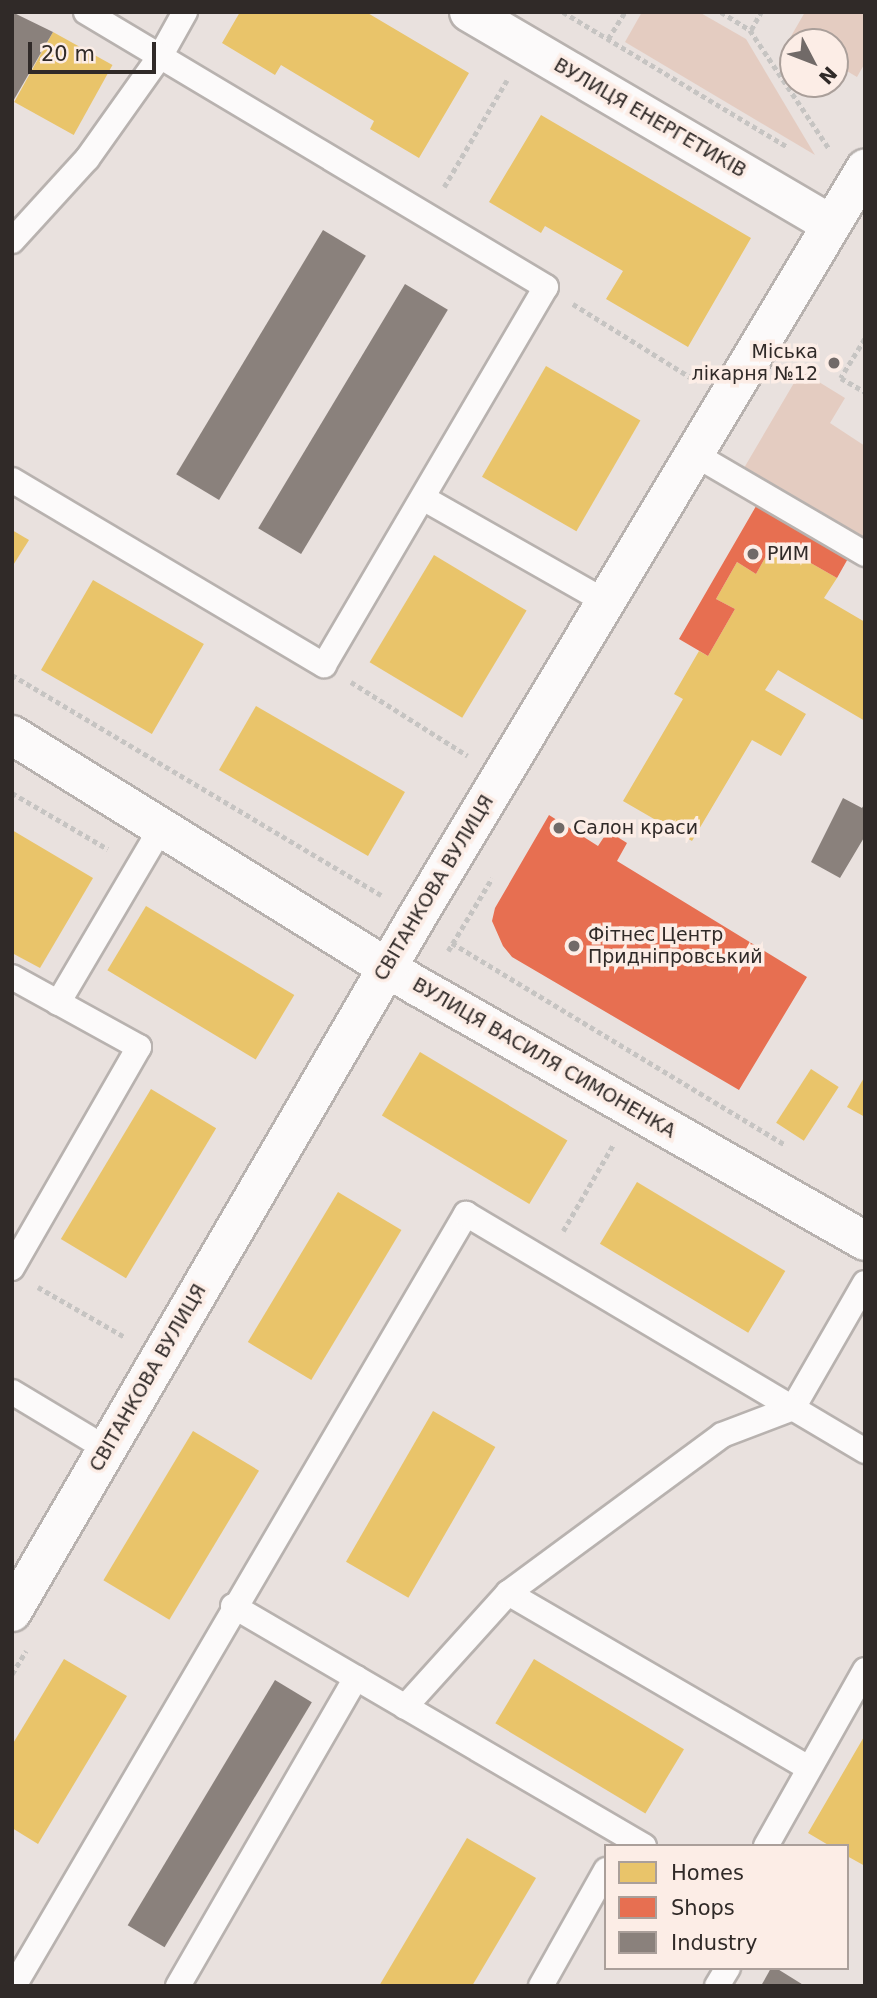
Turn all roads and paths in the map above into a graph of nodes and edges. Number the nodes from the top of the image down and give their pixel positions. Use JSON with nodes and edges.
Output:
{"nodes":[{"id":1,"x":86,"y":12,"type":"edge"},
{"id":2,"x":185,"y":12,"type":"edge"},
{"id":3,"x":469,"y":12,"type":"edge"},
{"id":4,"x":563,"y":12,"type":"edge"},
{"id":5,"x":625,"y":12,"type":"edge"},
{"id":6,"x":721,"y":12,"type":"edge"},
{"id":7,"x":761,"y":12,"type":"edge"},
{"id":8,"x":751,"y":30,"type":"junction"},
{"id":9,"x":608,"y":39,"type":"junction"},
{"id":10,"x":527,"y":46,"type":"junction"},
{"id":11,"x":161,"y":55,"type":"junction"},
{"id":12,"x":796,"y":152,"type":"dead end"},
{"id":13,"x":860,"y":178,"type":"edge"},
{"id":14,"x":428,"y":216,"type":"junction"},
{"id":15,"x":831,"y":224,"type":"junction"},
{"id":16,"x":12,"y":241,"type":"edge"},
{"id":17,"x":546,"y":287,"type":"junction"},
{"id":18,"x":865,"y":339,"type":"edge"},
{"id":19,"x":865,"y":392,"type":"edge"},
{"id":20,"x":726,"y":400,"type":"junction"},
{"id":21,"x":694,"y":454,"type":"junction"},
{"id":22,"x":12,"y":480,"type":"edge"},
{"id":23,"x":423,"y":498,"type":"junction"},
{"id":24,"x":865,"y":554,"type":"edge"},
{"id":25,"x":604,"y":601,"type":"junction"},
{"id":26,"x":324,"y":665,"type":"junction"},
{"id":27,"x":12,"y":675,"type":"edge"},
{"id":28,"x":12,"y":735,"type":"edge"},
{"id":29,"x":500,"y":777,"type":"junction"},
{"id":30,"x":163,"y":825,"type":"junction"},
{"id":31,"x":415,"y":920,"type":"junction"},
{"id":32,"x":387,"y":967,"type":"junction"},
{"id":33,"x":12,"y":976,"type":"edge"},
{"id":34,"x":58,"y":1003,"type":"junction"},
{"id":35,"x":613,"y":1144,"type":"dead end"},
{"id":36,"x":794,"y":1149,"type":"dead end"},
{"id":37,"x":865,"y":1241,"type":"edge"},
{"id":38,"x":15,"y":1256,"type":"edge"},
{"id":39,"x":545,"y":1261,"type":"junction"},
{"id":40,"x":865,"y":1283,"type":"edge"},
{"id":41,"x":35,"y":1285,"type":"dead end"},
{"id":42,"x":135,"y":1342,"type":"dead end"},
{"id":43,"x":12,"y":1392,"type":"edge"},
{"id":44,"x":793,"y":1408,"type":"junction"},
{"id":45,"x":107,"y":1449,"type":"junction"},
{"id":46,"x":865,"y":1451,"type":"edge"},
{"id":47,"x":508,"y":1593,"type":"junction"},
{"id":48,"x":233,"y":1606,"type":"junction"},
{"id":49,"x":12,"y":1612,"type":"edge"},
{"id":50,"x":865,"y":1670,"type":"edge"},
{"id":51,"x":356,"y":1678,"type":"junction"},
{"id":52,"x":405,"y":1707,"type":"junction"},
{"id":53,"x":809,"y":1768,"type":"junction"},
{"id":54,"x":629,"y":1842,"type":"edge"},
{"id":55,"x":767,"y":1844,"type":"edge"},
{"id":56,"x":604,"y":1874,"type":"edge"},
{"id":57,"x":727,"y":1970,"type":"edge"},
{"id":58,"x":14,"y":1986,"type":"edge"},
{"id":59,"x":177,"y":1986,"type":"edge"},
{"id":60,"x":541,"y":1986,"type":"edge"},
{"id":61,"x":717,"y":1986,"type":"edge"}],
"edges":[{"from":1,"to":11,"type":"lane"},
{"from":2,"to":11,"type":"lane"},
{"from":3,"to":10,"type":"street","name":"ВУЛИЦЯ ЕНЕРГЕТИКІВ"},
{"from":4,"to":9,"type":"path"},
{"from":5,"to":9,"type":"path"},
{"from":6,"to":8,"type":"path"},
{"from":7,"to":8,"type":"path"},
{"from":8,"to":13,"type":"path"},
{"from":9,"to":12,"type":"path"},
{"from":10,"to":14,"type":"path"},
{"from":10,"to":15,"type":"street","name":"ВУЛИЦЯ ЕНЕРГЕТИКІВ"},
{"from":11,"to":14,"type":"lane"},
{"from":11,"to":16,"type":"lane"},
{"from":13,"to":15,"type":"street","name":"СВІТАНКОВА ВУЛИЦЯ"},
{"from":14,"to":17,"type":"lane"},
{"from":15,"to":20,"type":"street","name":"СВІТАНКОВА ВУЛИЦЯ"},
{"from":17,"to":20,"type":"path"},
{"from":17,"to":23,"type":"lane"},
{"from":18,"to":19,"type":"path"},
{"from":20,"to":21,"type":"street","name":"СВІТАНКОВА ВУЛИЦЯ"},
{"from":21,"to":24,"type":"lane"},
{"from":21,"to":25,"type":"street","name":"СВІТАНКОВА ВУЛИЦЯ"},
{"from":22,"to":26,"type":"lane"},
{"from":23,"to":25,"type":"lane"},
{"from":23,"to":26,"type":"lane"},
{"from":25,"to":29,"type":"street","name":"СВІТАНКОВА ВУЛИЦЯ"},
{"from":26,"to":29,"type":"path"},
{"from":27,"to":31,"type":"path"},
{"from":28,"to":30,"type":"street","name":"ВУЛИЦЯ ВАСИЛЯ СИМОНЕНКА"},
{"from":29,"to":31,"type":"street","name":"СВІТАНКОВА ВУЛИЦЯ"},
{"from":30,"to":32,"type":"street","name":"ВУЛИЦЯ ВАСИЛЯ СИМОНЕНКА"},
{"from":30,"to":34,"type":"lane"},
{"from":31,"to":32,"type":"street","name":"СВІТАНКОВА ВУЛИЦЯ"},
{"from":31,"to":36,"type":"path"},
{"from":32,"to":37,"type":"street","name":"ВУЛИЦЯ ВАСИЛЯ СИМОНЕНКА"},
{"from":32,"to":45,"type":"street","name":"СВІТАНКОВА ВУЛИЦЯ"},
{"from":33,"to":34,"type":"lane"},
{"from":34,"to":38,"type":"lane"},
{"from":35,"to":39,"type":"path"},
{"from":39,"to":44,"type":"lane"},
{"from":39,"to":48,"type":"lane"},
{"from":40,"to":44,"type":"lane"},
{"from":41,"to":42,"type":"path"},
{"from":43,"to":45,"type":"lane"},
{"from":44,"to":46,"type":"lane"},
{"from":44,"to":47,"type":"lane"},
{"from":45,"to":49,"type":"street","name":"СВІТАНКОВА ВУЛИЦЯ"},
{"from":47,"to":52,"type":"lane"},
{"from":47,"to":53,"type":"lane"},
{"from":48,"to":51,"type":"lane"},
{"from":48,"to":58,"type":"lane"},
{"from":50,"to":53,"type":"lane"},
{"from":51,"to":52,"type":"lane"},
{"from":51,"to":59,"type":"lane"},
{"from":52,"to":54,"type":"lane"},
{"from":53,"to":55,"type":"lane"},
{"from":56,"to":60,"type":"lane"},
{"from":57,"to":61,"type":"lane"}]}
